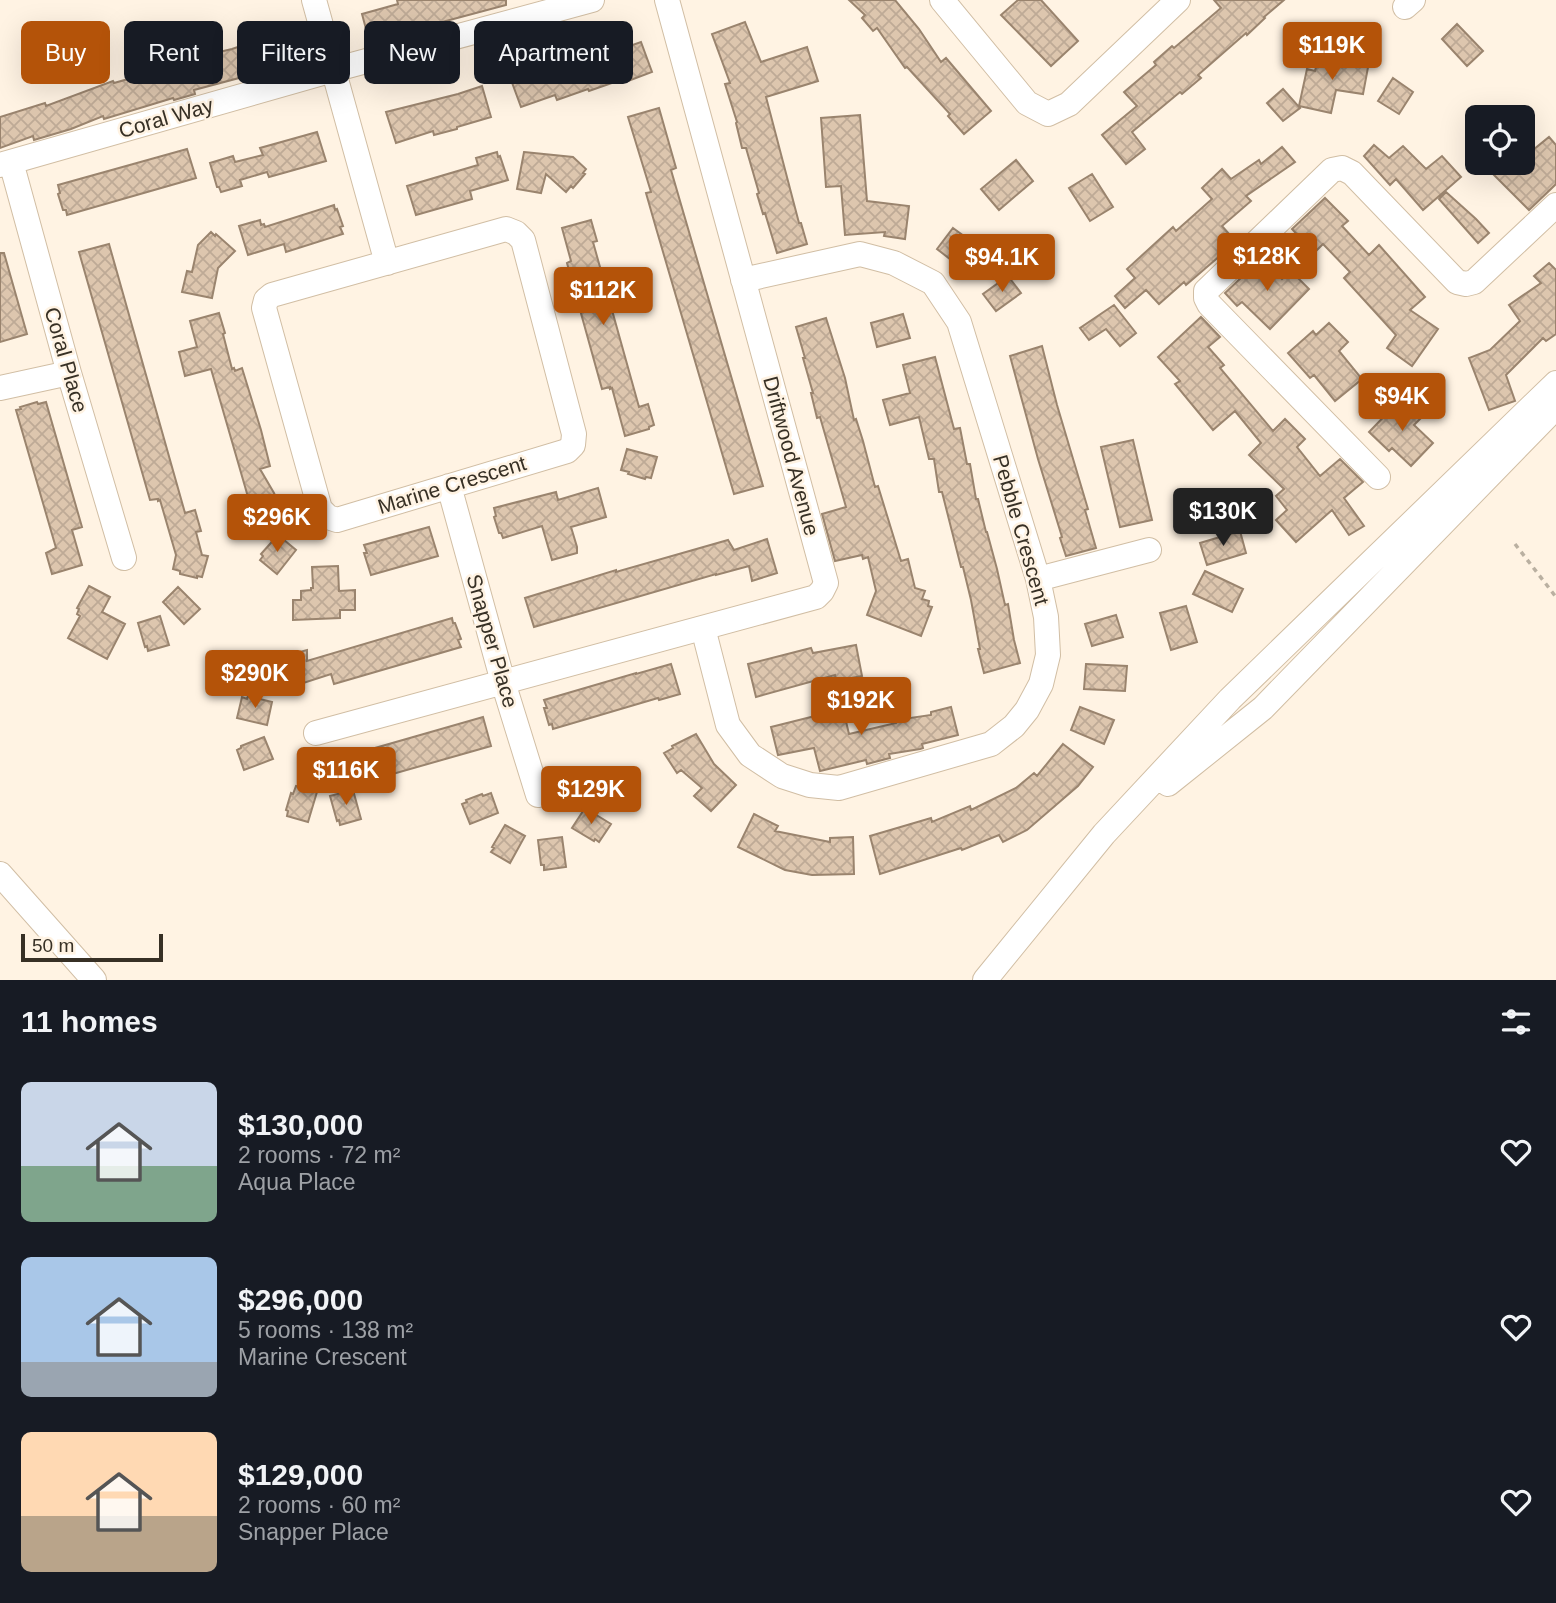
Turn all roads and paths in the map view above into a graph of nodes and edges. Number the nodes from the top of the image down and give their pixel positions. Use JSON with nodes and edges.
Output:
{"nodes":[{"id":1,"x":314,"y":0,"type":"edge"},
{"id":2,"x":592,"y":0,"type":"edge"},
{"id":3,"x":667,"y":0,"type":"edge"},
{"id":4,"x":942,"y":0,"type":"edge"},
{"id":5,"x":1178,"y":0,"type":"edge"},
{"id":6,"x":320,"y":21,"type":"edge"},
{"id":7,"x":350,"y":65,"type":"edge"},
{"id":8,"x":284,"y":84,"type":"edge"},
{"id":9,"x":337,"y":84,"type":"edge"},
{"id":10,"x":6,"y":163,"type":"edge"},
{"id":11,"x":1556,"y":205,"type":"edge"},
{"id":12,"x":387,"y":262,"type":"junction"},
{"id":13,"x":743,"y":280,"type":"junction"},
{"id":14,"x":69,"y":373,"type":"junction"},
{"id":15,"x":1556,"y":383,"type":"edge"},
{"id":16,"x":0,"y":388,"type":"edge"},
{"id":17,"x":1556,"y":407,"type":"edge"},
{"id":18,"x":1378,"y":477,"type":"dead end"},
{"id":19,"x":449,"y":486,"type":"junction"},
{"id":20,"x":1516,"y":544,"type":"dead end"},
{"id":21,"x":1149,"y":550,"type":"dead end"},
{"id":22,"x":124,"y":558,"type":"dead end"},
{"id":23,"x":1038,"y":579,"type":"junction"},
{"id":24,"x":1556,"y":597,"type":"edge"},
{"id":25,"x":703,"y":628,"type":"junction"},
{"id":26,"x":503,"y":682,"type":"junction"},
{"id":27,"x":316,"y":733,"type":"dead end"},
{"id":28,"x":538,"y":795,"type":"dead end"},
{"id":29,"x":1104,"y":834,"type":"junction"},
{"id":30,"x":0,"y":874,"type":"edge"},
{"id":31,"x":94,"y":980,"type":"edge"},
{"id":32,"x":985,"y":980,"type":"edge"}],
"edges":[{"from":1,"to":6,"type":"street"},
{"from":2,"to":7,"type":"street","name":"Coral Way"},
{"from":3,"to":13,"type":"street","name":"Driftwood Avenue"},
{"from":4,"to":5,"type":"street"},
{"from":8,"to":10,"type":"street","name":"Coral Way"},
{"from":9,"to":12,"type":"street"},
{"from":10,"to":14,"type":"street","name":"Coral Place"},
{"from":11,"to":18,"type":"street"},
{"from":12,"to":19,"type":"street","name":"Marine Crescent"},
{"from":12,"to":19,"type":"street","name":"Marine Crescent"},
{"from":13,"to":23,"type":"street","name":"Pebble Crescent"},
{"from":13,"to":25,"type":"street","name":"Driftwood Avenue"},
{"from":14,"to":16,"type":"street"},
{"from":14,"to":22,"type":"street","name":"Coral Place"},
{"from":15,"to":29,"type":"street"},
{"from":17,"to":29,"type":"street"},
{"from":19,"to":26,"type":"street","name":"Snapper Place"},
{"from":20,"to":24,"type":"path"},
{"from":21,"to":23,"type":"street"},
{"from":23,"to":25,"type":"street","name":"Pebble Crescent"},
{"from":25,"to":26,"type":"street","name":"Driftwood Avenue"},
{"from":26,"to":27,"type":"street","name":"Driftwood Avenue"},
{"from":26,"to":28,"type":"street","name":"Snapper Place"},
{"from":29,"to":32,"type":"street"},
{"from":30,"to":31,"type":"street"}]}
